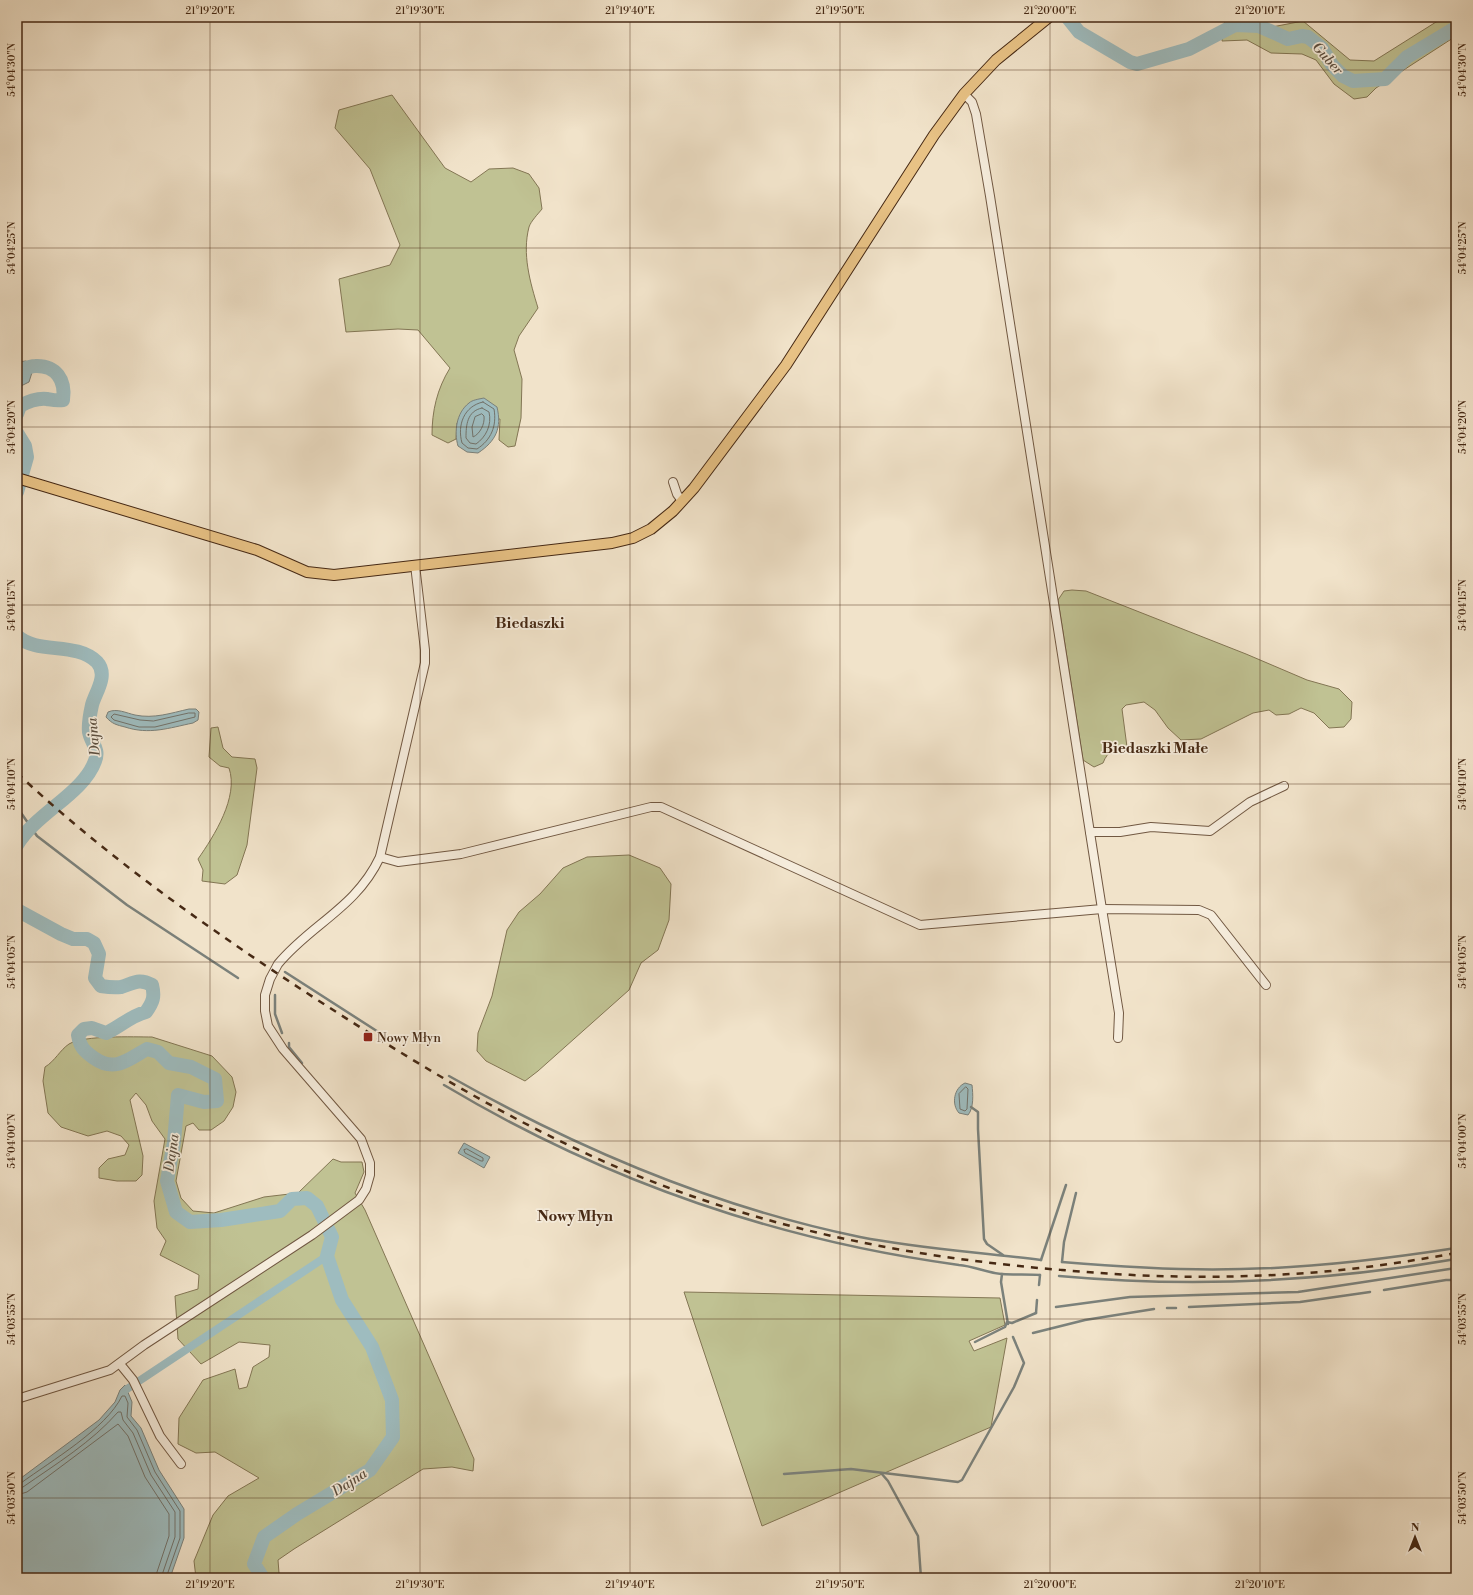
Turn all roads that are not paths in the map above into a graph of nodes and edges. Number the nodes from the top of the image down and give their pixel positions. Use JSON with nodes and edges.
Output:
{"nodes":[{"id":1,"x":1049,"y":17,"type":"edge"},
{"id":2,"x":964,"y":94,"type":"junction"},
{"id":3,"x":17,"y":478,"type":"edge"},
{"id":4,"x":673,"y":482,"type":"dead end"},
{"id":5,"x":682,"y":501,"type":"junction"},
{"id":6,"x":415,"y":565,"type":"junction"},
{"id":7,"x":1284,"y":786,"type":"dead end"},
{"id":8,"x":1090,"y":832,"type":"junction"},
{"id":9,"x":380,"y":858,"type":"junction"},
{"id":10,"x":1102,"y":909,"type":"junction"},
{"id":11,"x":1266,"y":985,"type":"dead end"},
{"id":12,"x":1118,"y":1038,"type":"dead end"},
{"id":13,"x":120,"y":1364,"type":"junction"},
{"id":14,"x":17,"y":1399,"type":"edge"},
{"id":15,"x":181,"y":1464,"type":"dead end"}],
"edges":[{"from":1,"to":2,"type":"main road"},
{"from":2,"to":5,"type":"main road"},
{"from":2,"to":8,"type":"street"},
{"from":3,"to":6,"type":"main road"},
{"from":4,"to":5,"type":"street"},
{"from":5,"to":6,"type":"main road"},
{"from":6,"to":9,"type":"street"},
{"from":7,"to":8,"type":"street"},
{"from":8,"to":10,"type":"street"},
{"from":9,"to":10,"type":"street"},
{"from":9,"to":13,"type":"street"},
{"from":10,"to":11,"type":"street"},
{"from":10,"to":12,"type":"street"},
{"from":13,"to":14,"type":"street"},
{"from":13,"to":15,"type":"street"}]}
